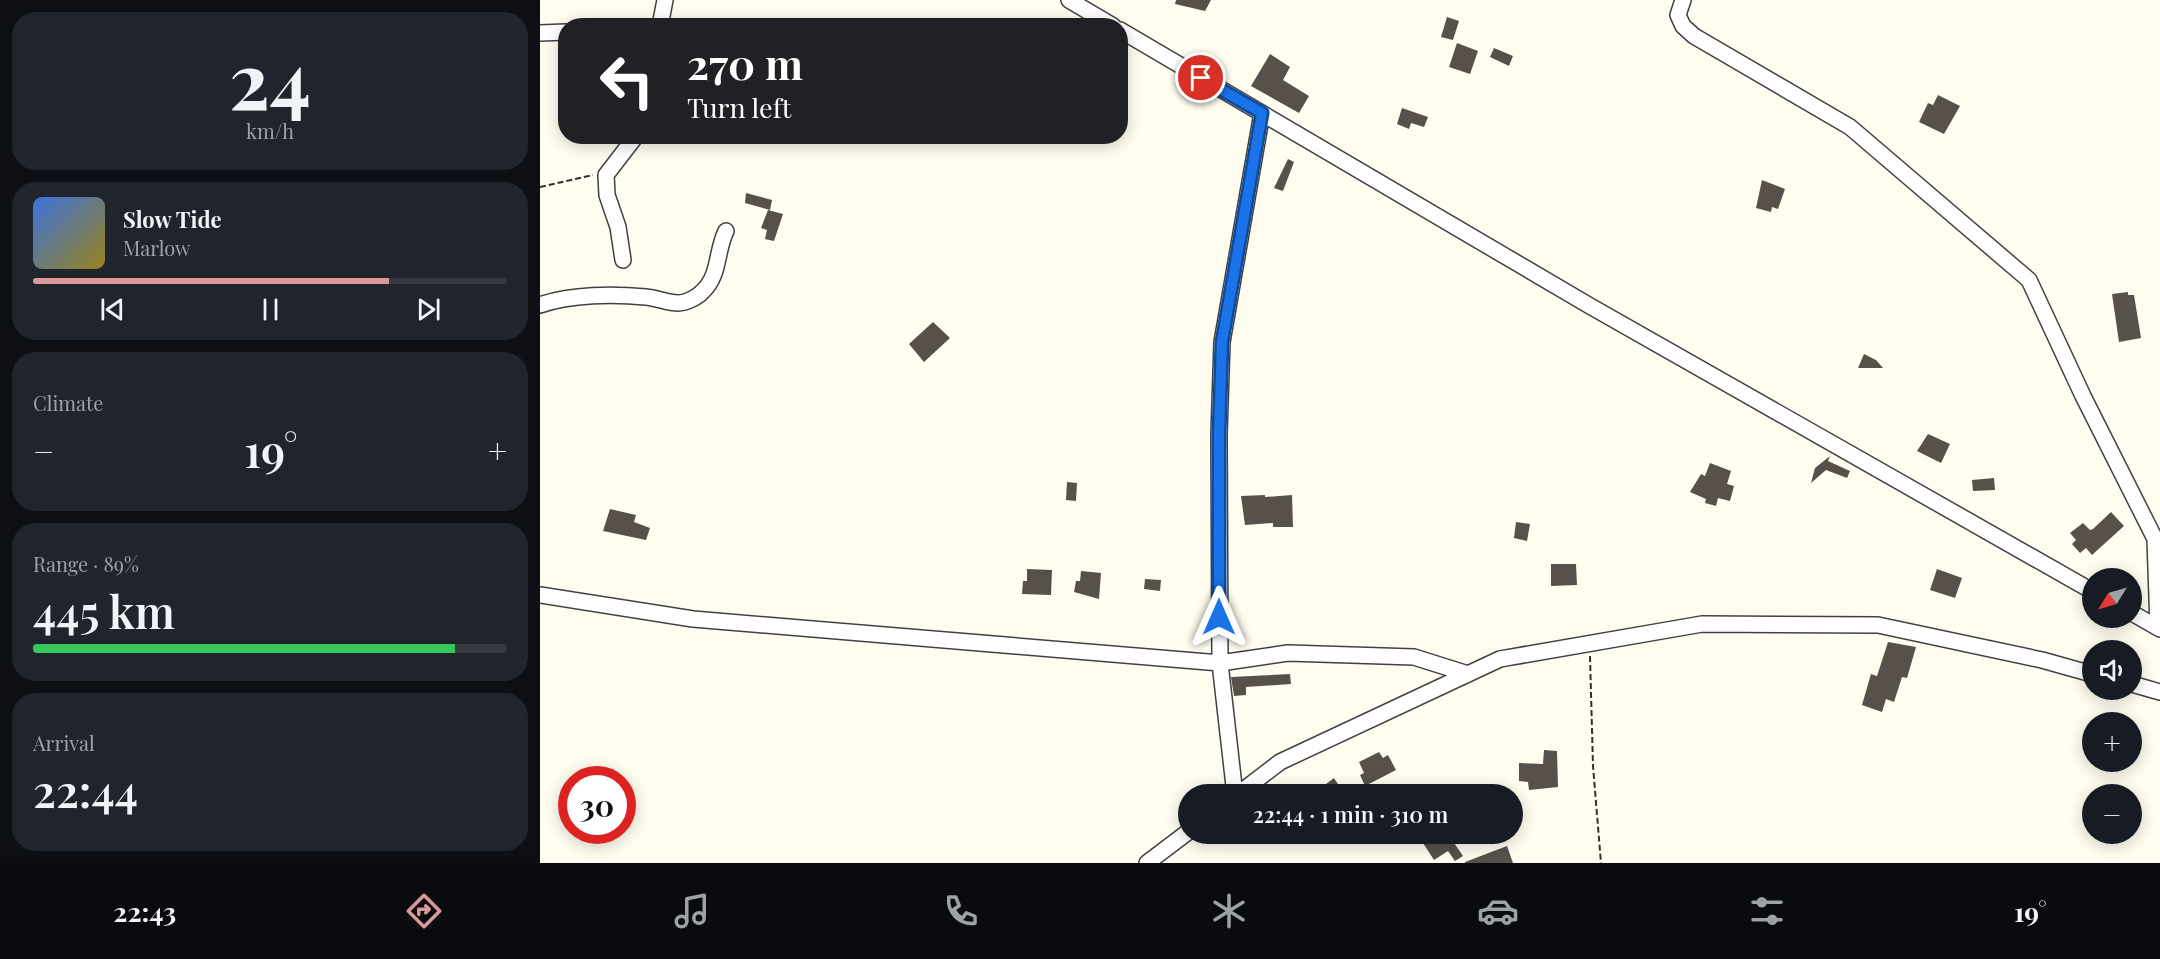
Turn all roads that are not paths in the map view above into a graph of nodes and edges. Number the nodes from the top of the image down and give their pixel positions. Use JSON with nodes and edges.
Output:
{"nodes":[{"id":1,"x":664,"y":0,"type":"edge"},
{"id":2,"x":1070,"y":0,"type":"edge"},
{"id":3,"x":1683,"y":0,"type":"edge"},
{"id":4,"x":661,"y":18,"type":"edge"},
{"id":5,"x":1100,"y":18,"type":"edge"},
{"id":6,"x":558,"y":32,"type":"edge"},
{"id":7,"x":540,"y":33,"type":"edge"},
{"id":8,"x":1128,"y":35,"type":"edge"},
{"id":9,"x":1262,"y":113,"type":"junction"},
{"id":10,"x":630,"y":144,"type":"edge"},
{"id":11,"x":726,"y":231,"type":"dead end"},
{"id":12,"x":623,"y":260,"type":"dead end"},
{"id":13,"x":540,"y":305,"type":"edge"},
{"id":14,"x":2082,"y":585,"type":"edge"},
{"id":15,"x":540,"y":595,"type":"edge"},
{"id":16,"x":2142,"y":619,"type":"edge"},
{"id":17,"x":2159,"y":629,"type":"edge"},
{"id":18,"x":1220,"y":663,"type":"junction"},
{"id":19,"x":2082,"y":671,"type":"edge"},
{"id":20,"x":1468,"y":674,"type":"junction"},
{"id":21,"x":2142,"y":687,"type":"edge"},
{"id":22,"x":2160,"y":692,"type":"edge"},
{"id":23,"x":1235,"y":784,"type":"edge"},
{"id":24,"x":1251,"y":784,"type":"edge"},
{"id":25,"x":1178,"y":840,"type":"edge"},
{"id":26,"x":1147,"y":863,"type":"edge"}],
"edges":[{"from":1,"to":4,"type":"street"},
{"from":2,"to":5,"type":"street"},
{"from":3,"to":17,"type":"street"},
{"from":6,"to":7,"type":"street"},
{"from":8,"to":9,"type":"street"},
{"from":9,"to":14,"type":"street"},
{"from":9,"to":18,"type":"street"},
{"from":10,"to":12,"type":"street"},
{"from":11,"to":13,"type":"street"},
{"from":15,"to":18,"type":"street"},
{"from":16,"to":17,"type":"street"},
{"from":18,"to":20,"type":"street"},
{"from":18,"to":23,"type":"street"},
{"from":19,"to":20,"type":"street"},
{"from":20,"to":24,"type":"street"},
{"from":21,"to":22,"type":"street"},
{"from":25,"to":26,"type":"street"}]}
